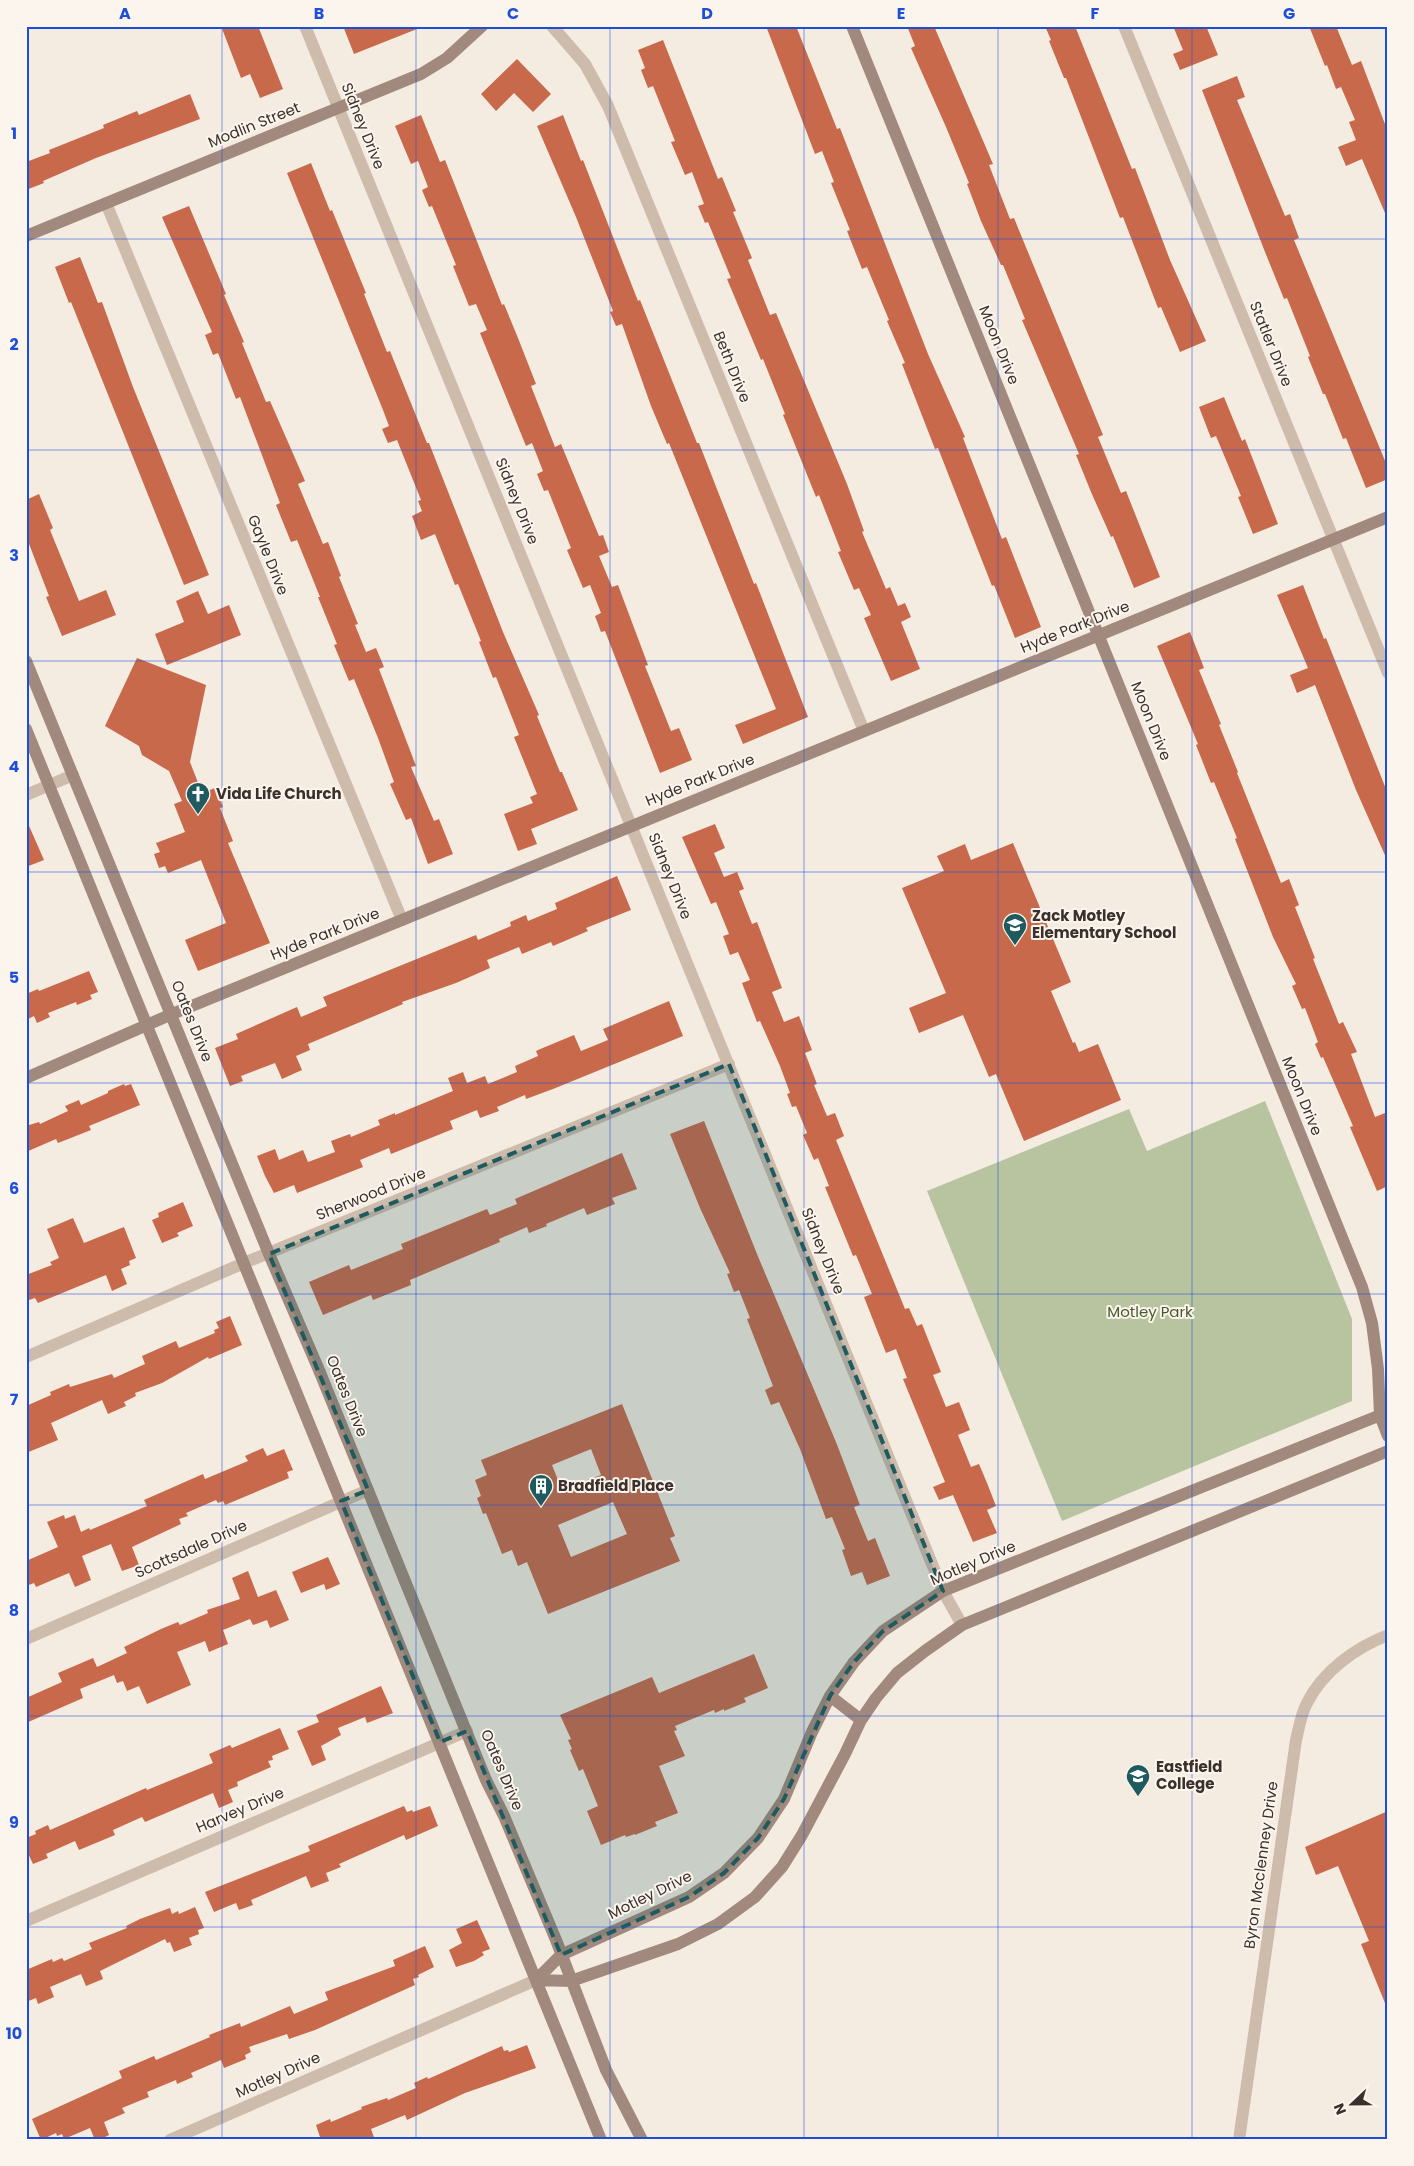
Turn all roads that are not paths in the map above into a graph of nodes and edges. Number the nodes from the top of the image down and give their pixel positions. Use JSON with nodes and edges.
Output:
{"nodes":[{"id":1,"x":305,"y":26,"type":"edge"},
{"id":2,"x":482,"y":26,"type":"edge"},
{"id":3,"x":552,"y":26,"type":"edge"},
{"id":4,"x":852,"y":26,"type":"edge"},
{"id":5,"x":1124,"y":26,"type":"edge"},
{"id":6,"x":338,"y":109,"type":"junction"},
{"id":7,"x":106,"y":203,"type":"junction"},
{"id":8,"x":26,"y":236,"type":"edge"},
{"id":9,"x":1388,"y":517,"type":"edge"},
{"id":10,"x":1333,"y":540,"type":"junction"},
{"id":11,"x":1099,"y":635,"type":"junction"},
{"id":12,"x":26,"y":661,"type":"edge"},
{"id":13,"x":1388,"y":673,"type":"edge"},
{"id":14,"x":26,"y":729,"type":"edge"},
{"id":15,"x":864,"y":731,"type":"junction"},
{"id":16,"x":73,"y":775,"type":"junction"},
{"id":17,"x":49,"y":785,"type":"junction"},
{"id":18,"x":26,"y":795,"type":"edge"},
{"id":19,"x":632,"y":825,"type":"junction"},
{"id":20,"x":402,"y":920,"type":"junction"},
{"id":21,"x":172,"y":1014,"type":"junction"},
{"id":22,"x":147,"y":1025,"type":"junction"},
{"id":23,"x":729,"y":1064,"type":"junction"},
{"id":24,"x":26,"y":1078,"type":"edge"},
{"id":25,"x":269,"y":1254,"type":"junction"},
{"id":26,"x":244,"y":1263,"type":"junction"},
{"id":27,"x":26,"y":1358,"type":"edge"},
{"id":28,"x":1384,"y":1413,"type":"edge"},
{"id":29,"x":1388,"y":1436,"type":"edge"},
{"id":30,"x":1388,"y":1451,"type":"edge"},
{"id":31,"x":368,"y":1490,"type":"junction"},
{"id":32,"x":342,"y":1501,"type":"junction"},
{"id":33,"x":943,"y":1591,"type":"junction"},
{"id":34,"x":962,"y":1625,"type":"junction"},
{"id":35,"x":1388,"y":1635,"type":"edge"},
{"id":36,"x":26,"y":1638,"type":"edge"},
{"id":37,"x":830,"y":1696,"type":"junction"},
{"id":38,"x":861,"y":1720,"type":"junction"},
{"id":39,"x":467,"y":1731,"type":"junction"},
{"id":40,"x":440,"y":1742,"type":"junction"},
{"id":41,"x":26,"y":1921,"type":"edge"},
{"id":42,"x":561,"y":1955,"type":"junction"},
{"id":43,"x":536,"y":1980,"type":"junction"},
{"id":44,"x":572,"y":1981,"type":"junction"},
{"id":45,"x":170,"y":2140,"type":"edge"},
{"id":46,"x":601,"y":2140,"type":"edge"},
{"id":47,"x":642,"y":2140,"type":"edge"},
{"id":48,"x":1239,"y":2140,"type":"edge"}],
"edges":[{"from":1,"to":6,"type":"street","name":"Sidney Drive"},
{"from":2,"to":6,"type":"main road","name":"Modlin Street"},
{"from":3,"to":15,"type":"street","name":"Beth Drive"},
{"from":4,"to":11,"type":"main road","name":"Moon Drive"},
{"from":5,"to":10,"type":"street","name":"Statler Drive"},
{"from":6,"to":7,"type":"main road","name":"Modlin Street"},
{"from":6,"to":19,"type":"street","name":"Sidney Drive"},
{"from":7,"to":8,"type":"main road","name":"Modlin Street"},
{"from":7,"to":20,"type":"street","name":"Gayle Drive"},
{"from":9,"to":10,"type":"main road","name":"Hyde Park Drive"},
{"from":10,"to":11,"type":"main road","name":"Hyde Park Drive"},
{"from":10,"to":13,"type":"street","name":"Statler Drive"},
{"from":11,"to":15,"type":"main road","name":"Hyde Park Drive"},
{"from":11,"to":28,"type":"main road","name":"Moon Drive"},
{"from":12,"to":16,"type":"main road","name":"Oates Drive"},
{"from":14,"to":17,"type":"main road"},
{"from":15,"to":19,"type":"main road","name":"Hyde Park Drive"},
{"from":16,"to":17,"type":"street"},
{"from":16,"to":21,"type":"main road","name":"Oates Drive"},
{"from":17,"to":18,"type":"street"},
{"from":17,"to":22,"type":"main road"},
{"from":19,"to":20,"type":"main road","name":"Hyde Park Drive"},
{"from":19,"to":23,"type":"street","name":"Sidney Drive"},
{"from":20,"to":21,"type":"main road","name":"Hyde Park Drive"},
{"from":21,"to":22,"type":"main road","name":"Hyde Park Drive"},
{"from":21,"to":25,"type":"main road","name":"Oates Drive"},
{"from":22,"to":24,"type":"main road","name":"Hyde Park Drive"},
{"from":22,"to":26,"type":"main road"},
{"from":23,"to":25,"type":"street","name":"Sherwood Drive"},
{"from":23,"to":33,"type":"street","name":"Sidney Drive"},
{"from":25,"to":26,"type":"street","name":"Sherwood Drive"},
{"from":25,"to":31,"type":"main road","name":"Oates Drive"},
{"from":26,"to":27,"type":"street","name":"Sherwood Drive"},
{"from":26,"to":32,"type":"main road"},
{"from":28,"to":29,"type":"main road","name":"Moon Drive"},
{"from":28,"to":33,"type":"main road","name":"Motley Drive"},
{"from":30,"to":34,"type":"main road","name":"Motley Drive"},
{"from":31,"to":32,"type":"street","name":"Scottsdale Drive"},
{"from":31,"to":39,"type":"main road","name":"Oates Drive"},
{"from":32,"to":36,"type":"street","name":"Scottsdale Drive"},
{"from":32,"to":40,"type":"main road"},
{"from":33,"to":34,"type":"street","name":"Sidney Drive"},
{"from":33,"to":37,"type":"main road","name":"Motley Drive"},
{"from":34,"to":38,"type":"main road","name":"Motley Drive"},
{"from":35,"to":48,"type":"street","name":"Byron Mcclenney Drive"},
{"from":37,"to":38,"type":"main road"},
{"from":37,"to":42,"type":"main road","name":"Motley Drive"},
{"from":38,"to":44,"type":"main road","name":"Motley Drive"},
{"from":39,"to":40,"type":"street","name":"Harvey Drive"},
{"from":39,"to":42,"type":"main road","name":"Oates Drive"},
{"from":40,"to":41,"type":"street","name":"Harvey Drive"},
{"from":40,"to":43,"type":"main road"},
{"from":42,"to":43,"type":"main road","name":"Motley Drive"},
{"from":42,"to":44,"type":"main road","name":"Oates Drive"},
{"from":43,"to":44,"type":"main road","name":"Motley Drive"},
{"from":43,"to":45,"type":"street","name":"Motley Drive"},
{"from":43,"to":46,"type":"main road"},
{"from":44,"to":47,"type":"main road","name":"Oates Drive"}]}
